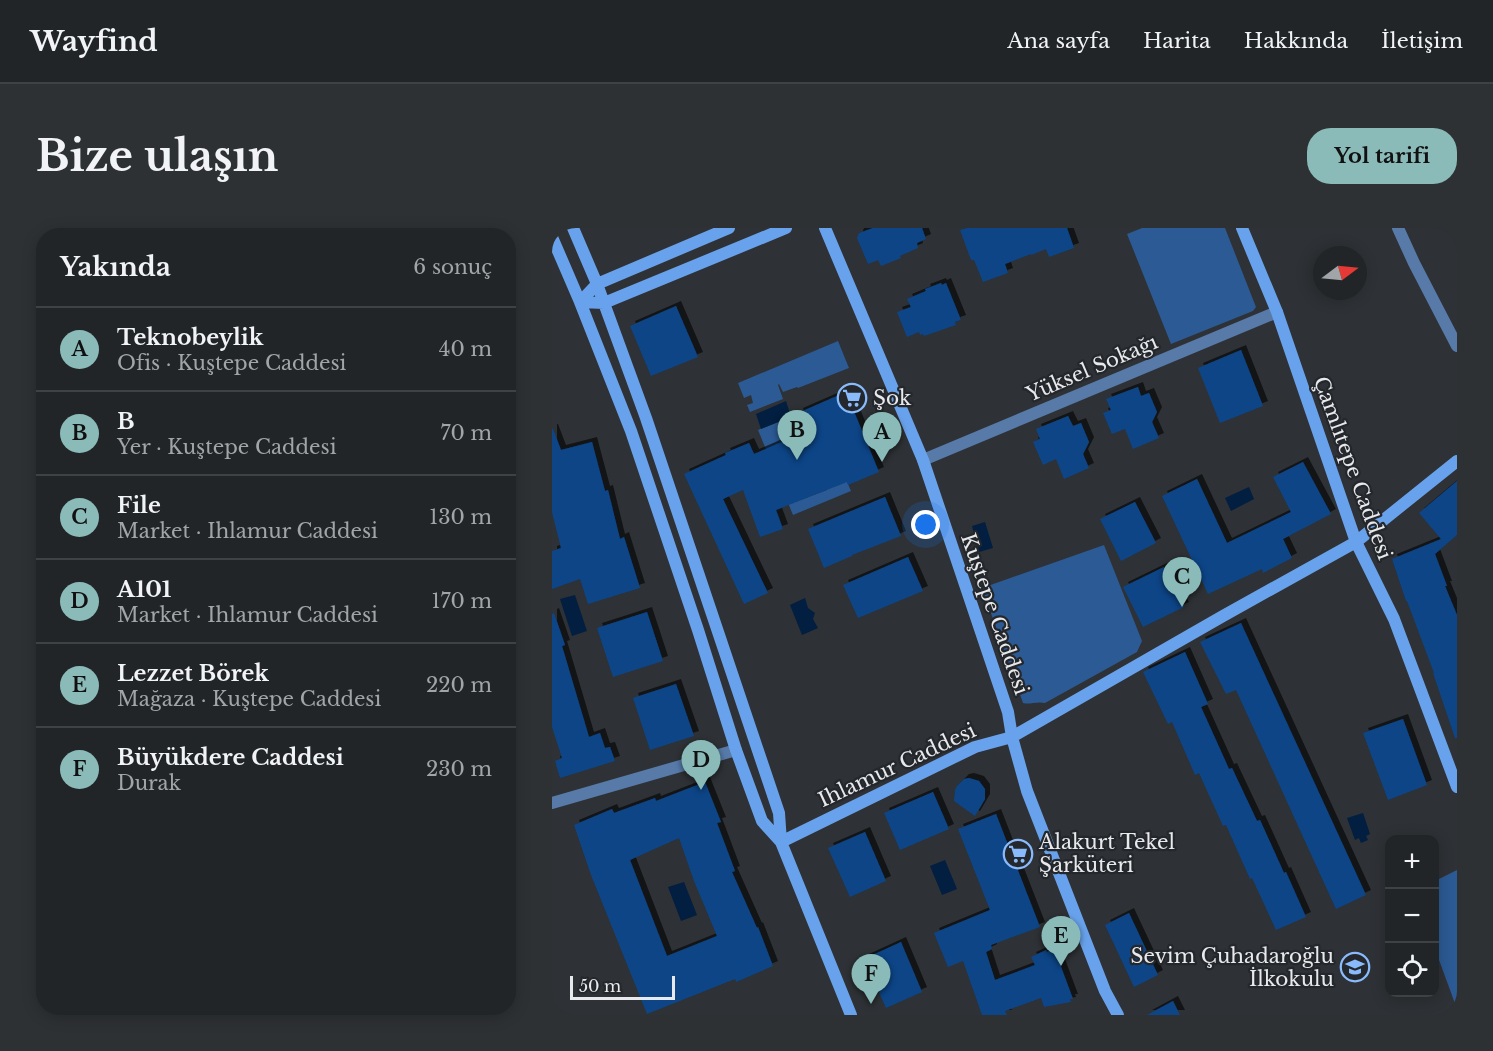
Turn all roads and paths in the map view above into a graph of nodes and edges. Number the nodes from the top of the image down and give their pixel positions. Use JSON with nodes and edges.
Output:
{"nodes":[{"id":1,"x":573,"y":228,"type":"edge"},
{"id":2,"x":729,"y":228,"type":"edge"},
{"id":3,"x":786,"y":228,"type":"edge"},
{"id":4,"x":825,"y":228,"type":"edge"},
{"id":5,"x":1242,"y":228,"type":"edge"},
{"id":6,"x":1398,"y":228,"type":"edge"},
{"id":7,"x":552,"y":237,"type":"edge"},
{"id":8,"x":597,"y":284,"type":"junction"},
{"id":9,"x":580,"y":302,"type":"junction"},
{"id":10,"x":604,"y":303,"type":"junction"},
{"id":11,"x":1277,"y":312,"type":"junction"},
{"id":12,"x":1457,"y":346,"type":"edge"},
{"id":13,"x":923,"y":460,"type":"junction"},
{"id":14,"x":1457,"y":461,"type":"edge"},
{"id":15,"x":1356,"y":542,"type":"junction"},
{"id":16,"x":1012,"y":736,"type":"junction"},
{"id":17,"x":755,"y":742,"type":"junction"},
{"id":18,"x":736,"y":750,"type":"junction"},
{"id":19,"x":1457,"y":787,"type":"edge"},
{"id":20,"x":552,"y":803,"type":"edge"},
{"id":21,"x":781,"y":842,"type":"junction"},
{"id":22,"x":851,"y":1015,"type":"edge"},
{"id":23,"x":1118,"y":1015,"type":"edge"}],
"edges":[{"from":1,"to":8,"type":"street"},
{"from":2,"to":8,"type":"street"},
{"from":3,"to":10,"type":"street"},
{"from":4,"to":13,"type":"street","name":"Kuştepe Caddesi"},
{"from":5,"to":11,"type":"street","name":"Çamlıtepe Caddesi"},
{"from":6,"to":12,"type":"street"},
{"from":7,"to":9,"type":"street"},
{"from":8,"to":9,"type":"street"},
{"from":8,"to":10,"type":"street"},
{"from":9,"to":10,"type":"street"},
{"from":9,"to":18,"type":"street"},
{"from":10,"to":17,"type":"street"},
{"from":11,"to":13,"type":"street","name":"Yüksel Sokağı"},
{"from":11,"to":15,"type":"street","name":"Çamlıtepe Caddesi"},
{"from":13,"to":16,"type":"street","name":"Kuştepe Caddesi"},
{"from":14,"to":15,"type":"street","name":"Ihlamur Caddesi"},
{"from":15,"to":16,"type":"street","name":"Ihlamur Caddesi"},
{"from":15,"to":19,"type":"street","name":"Çamlıtepe Caddesi"},
{"from":16,"to":21,"type":"street","name":"Ihlamur Caddesi"},
{"from":16,"to":23,"type":"street","name":"Kuştepe Caddesi"},
{"from":17,"to":18,"type":"street"},
{"from":17,"to":21,"type":"street"},
{"from":18,"to":20,"type":"street"},
{"from":18,"to":21,"type":"street"},
{"from":21,"to":22,"type":"street"}]}
